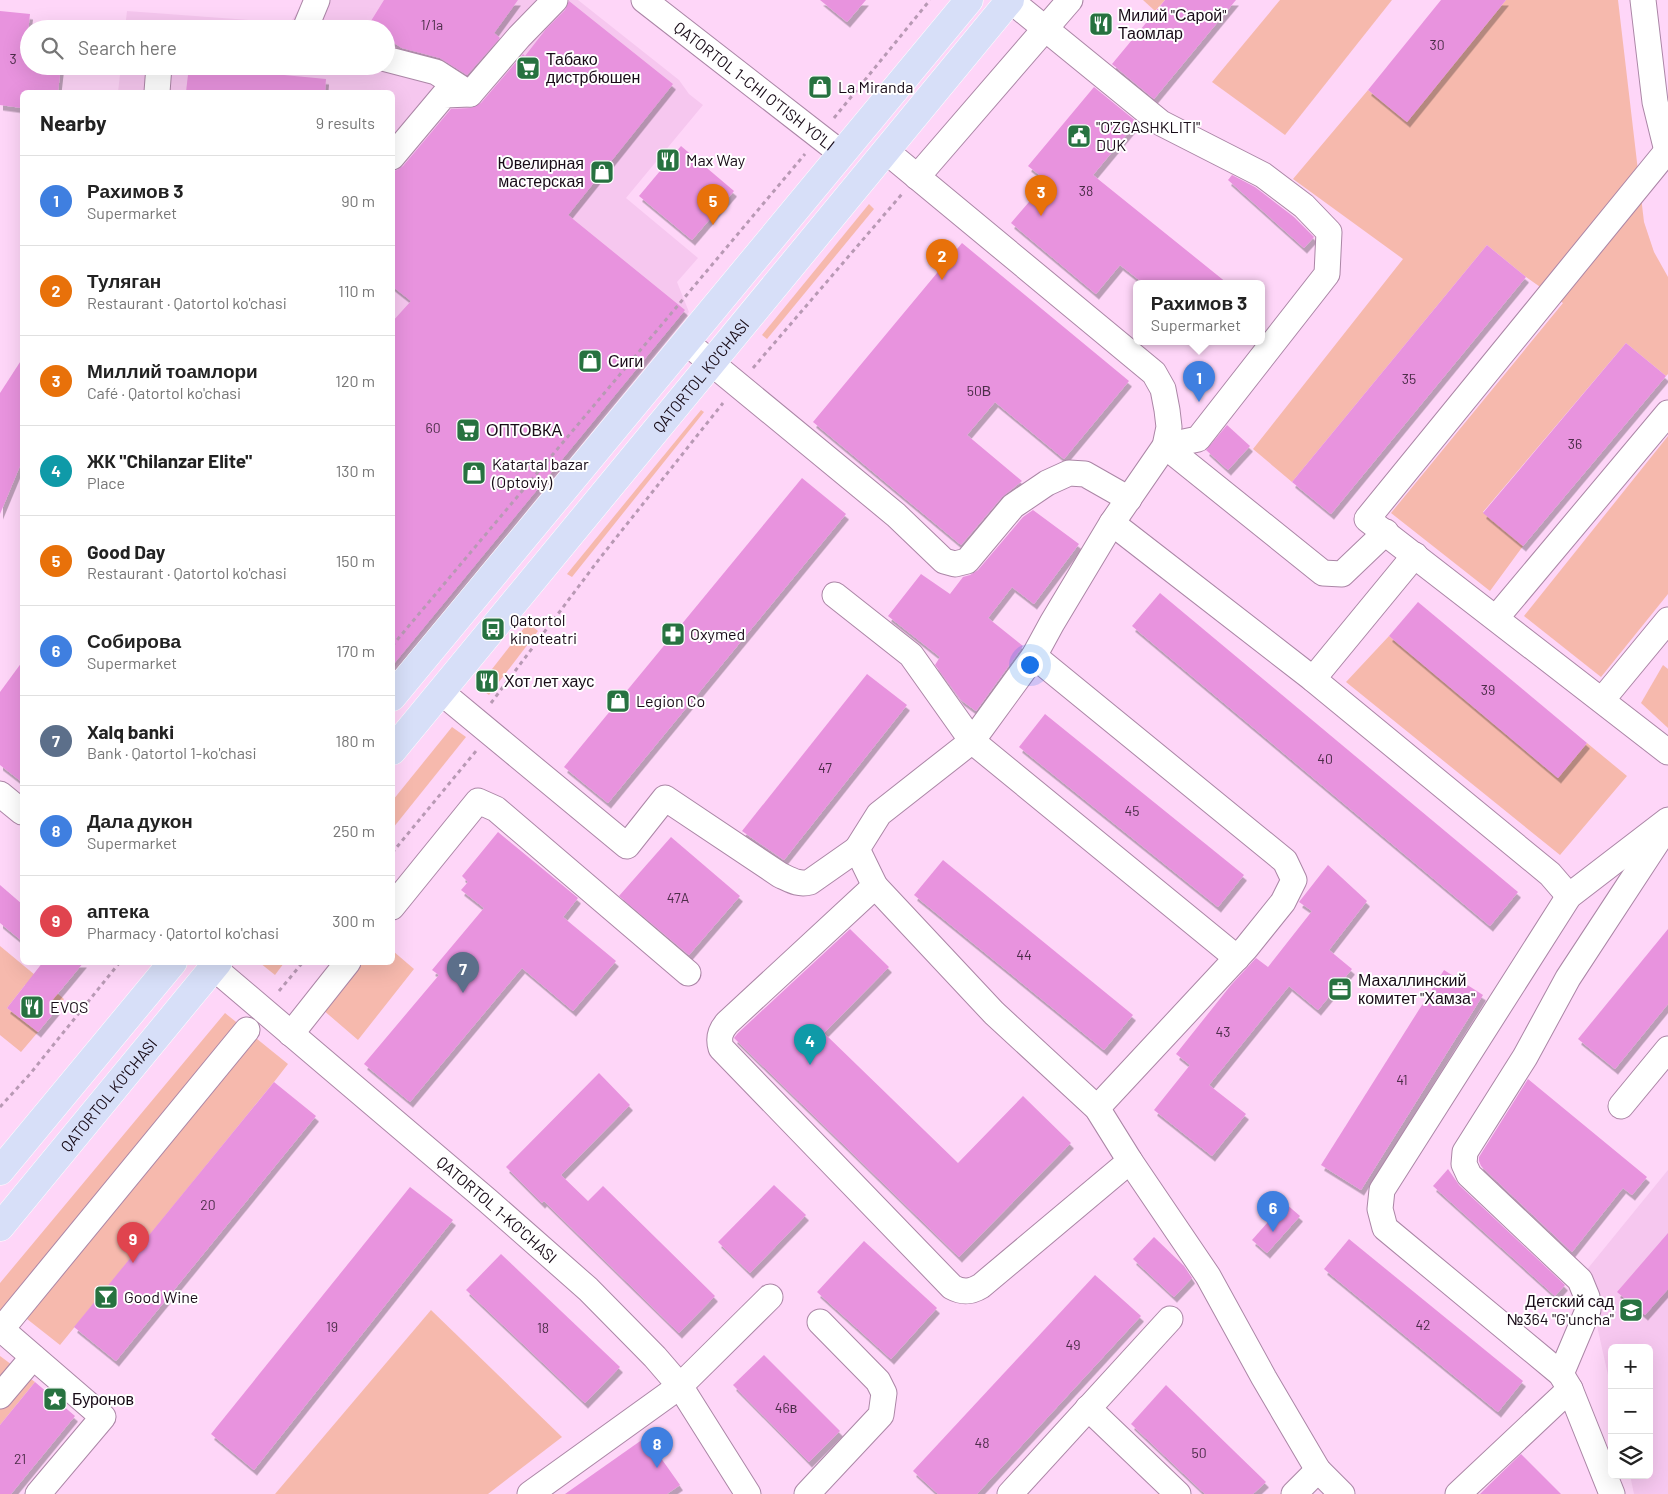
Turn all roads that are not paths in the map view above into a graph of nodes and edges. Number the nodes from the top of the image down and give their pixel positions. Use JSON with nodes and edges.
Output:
{"nodes":[{"id":1,"x":317,"y":0,"type":"edge"},
{"id":2,"x":555,"y":0,"type":"edge"},
{"id":3,"x":644,"y":0,"type":"edge"},
{"id":4,"x":969,"y":0,"type":"edge"},
{"id":5,"x":1010,"y":0,"type":"edge"},
{"id":6,"x":1070,"y":0,"type":"edge"},
{"id":7,"x":1643,"y":0,"type":"edge"},
{"id":8,"x":309,"y":20,"type":"edge"},
{"id":9,"x":1046,"y":29,"type":"junction"},
{"id":10,"x":395,"y":61,"type":"edge"},
{"id":11,"x":158,"y":75,"type":"edge"},
{"id":12,"x":157,"y":90,"type":"edge"},
{"id":13,"x":470,"y":94,"type":"junction"},
{"id":14,"x":861,"y":130,"type":"junction"},
{"id":15,"x":886,"y":151,"type":"junction"},
{"id":16,"x":395,"y":153,"type":"edge"},
{"id":17,"x":1668,"y":153,"type":"edge"},
{"id":18,"x":842,"y":154,"type":"junction"},
{"id":19,"x":868,"y":173,"type":"junction"},
{"id":20,"x":917,"y":177,"type":"junction"},
{"id":21,"x":686,"y":342,"type":"junction"},
{"id":22,"x":712,"y":363,"type":"junction"},
{"id":23,"x":1668,"y":413,"type":"edge"},
{"id":24,"x":1165,"y":446,"type":"junction"},
{"id":25,"x":1128,"y":499,"type":"junction"},
{"id":26,"x":1112,"y":523,"type":"junction"},
{"id":27,"x":1386,"y":532,"type":"junction"},
{"id":28,"x":1415,"y":555,"type":"junction"},
{"id":29,"x":835,"y":595,"type":"dead end"},
{"id":30,"x":1496,"y":618,"type":"junction"},
{"id":31,"x":1668,"y":620,"type":"edge"},
{"id":32,"x":1034,"y":656,"type":"junction"},
{"id":33,"x":414,"y":671,"type":"junction"},
{"id":34,"x":1313,"y":679,"type":"junction"},
{"id":35,"x":441,"y":692,"type":"junction"},
{"id":36,"x":395,"y":693,"type":"edge"},
{"id":37,"x":1602,"y":700,"type":"junction"},
{"id":38,"x":972,"y":741,"type":"junction"},
{"id":39,"x":395,"y":747,"type":"edge"},
{"id":40,"x":1668,"y":752,"type":"edge"},
{"id":41,"x":0,"y":794,"type":"edge"},
{"id":42,"x":20,"y":810,"type":"edge"},
{"id":43,"x":1668,"y":820,"type":"edge"},
{"id":44,"x":1668,"y":825,"type":"edge"},
{"id":45,"x":857,"y":849,"type":"junction"},
{"id":46,"x":875,"y":886,"type":"junction"},
{"id":47,"x":1569,"y":896,"type":"junction"},
{"id":48,"x":395,"y":903,"type":"edge"},
{"id":49,"x":1237,"y":958,"type":"junction"},
{"id":50,"x":170,"y":965,"type":"edge"},
{"id":51,"x":212,"y":965,"type":"edge"},
{"id":52,"x":214,"y":965,"type":"edge"},
{"id":53,"x":346,"y":965,"type":"edge"},
{"id":54,"x":688,"y":973,"type":"dead end"},
{"id":55,"x":247,"y":1030,"type":"dead end"},
{"id":56,"x":291,"y":1034,"type":"junction"},
{"id":57,"x":1668,"y":1049,"type":"edge"},
{"id":58,"x":1621,"y":1106,"type":"dead end"},
{"id":59,"x":1097,"y":1108,"type":"junction"},
{"id":60,"x":1130,"y":1161,"type":"junction"},
{"id":61,"x":0,"y":1171,"type":"edge"},
{"id":62,"x":0,"y":1227,"type":"edge"},
{"id":63,"x":770,"y":1297,"type":"dead end"},
{"id":64,"x":1170,"y":1319,"type":"dead end"},
{"id":65,"x":820,"y":1322,"type":"dead end"},
{"id":66,"x":1,"y":1330,"type":"edge"},
{"id":67,"x":33,"y":1357,"type":"junction"},
{"id":68,"x":1566,"y":1382,"type":"junction"},
{"id":69,"x":680,"y":1386,"type":"junction"},
{"id":70,"x":0,"y":1396,"type":"edge"},
{"id":71,"x":1088,"y":1408,"type":"junction"},
{"id":72,"x":1318,"y":1470,"type":"junction"},
{"id":73,"x":38,"y":1494,"type":"edge"},
{"id":74,"x":530,"y":1494,"type":"edge"},
{"id":75,"x":748,"y":1494,"type":"edge"},
{"id":76,"x":807,"y":1494,"type":"edge"},
{"id":77,"x":1010,"y":1494,"type":"edge"},
{"id":78,"x":1178,"y":1494,"type":"edge"},
{"id":79,"x":1294,"y":1494,"type":"edge"},
{"id":80,"x":1342,"y":1494,"type":"edge"},
{"id":81,"x":1458,"y":1494,"type":"edge"},
{"id":82,"x":1612,"y":1494,"type":"edge"}],
"edges":[{"from":1,"to":8,"type":"street"},
{"from":2,"to":13,"type":"street"},
{"from":3,"to":18,"type":"street","name":"QATORTOL 1-CHI O'TISH YO'LI"},
{"from":4,"to":14,"type":"main road","name":"QATORTOL KO'CHASI"},
{"from":5,"to":9,"type":"street"},
{"from":5,"to":15,"type":"main road","name":"QATORTOL KO'CHASI"},
{"from":6,"to":9,"type":"street"},
{"from":7,"to":17,"type":"street"},
{"from":9,"to":20,"type":"street"},
{"from":9,"to":24,"type":"street"},
{"from":10,"to":13,"type":"street"},
{"from":11,"to":12,"type":"street"},
{"from":13,"to":16,"type":"street"},
{"from":14,"to":15,"type":"main road"},
{"from":14,"to":18,"type":"main road","name":"QATORTOL KO'CHASI"},
{"from":15,"to":18,"type":"main road"},
{"from":15,"to":19,"type":"main road","name":"QATORTOL KO'CHASI"},
{"from":15,"to":20,"type":"street"},
{"from":17,"to":27,"type":"street"},
{"from":18,"to":19,"type":"main road"},
{"from":18,"to":21,"type":"main road","name":"QATORTOL KO'CHASI"},
{"from":19,"to":22,"type":"main road","name":"QATORTOL KO'CHASI"},
{"from":20,"to":24,"type":"street"},
{"from":21,"to":22,"type":"street"},
{"from":21,"to":33,"type":"main road","name":"QATORTOL KO'CHASI"},
{"from":22,"to":25,"type":"street"},
{"from":22,"to":35,"type":"main road","name":"QATORTOL KO'CHASI"},
{"from":23,"to":30,"type":"street"},
{"from":24,"to":25,"type":"street"},
{"from":24,"to":27,"type":"street"},
{"from":25,"to":26,"type":"street"},
{"from":26,"to":32,"type":"street"},
{"from":26,"to":34,"type":"street"},
{"from":27,"to":28,"type":"street"},
{"from":28,"to":30,"type":"street"},
{"from":28,"to":34,"type":"street"},
{"from":29,"to":38,"type":"street"},
{"from":30,"to":37,"type":"street"},
{"from":31,"to":37,"type":"street"},
{"from":32,"to":38,"type":"street"},
{"from":32,"to":49,"type":"street"},
{"from":33,"to":35,"type":"main road"},
{"from":33,"to":36,"type":"main road","name":"QATORTOL KO'CHASI"},
{"from":34,"to":47,"type":"street"},
{"from":35,"to":39,"type":"main road","name":"QATORTOL KO'CHASI"},
{"from":35,"to":45,"type":"street"},
{"from":37,"to":40,"type":"street"},
{"from":38,"to":45,"type":"street"},
{"from":38,"to":49,"type":"street"},
{"from":41,"to":42,"type":"street"},
{"from":43,"to":47,"type":"street"},
{"from":44,"to":68,"type":"street"},
{"from":45,"to":46,"type":"street"},
{"from":46,"to":59,"type":"street"},
{"from":46,"to":60,"type":"street"},
{"from":47,"to":68,"type":"street"},
{"from":48,"to":54,"type":"street"},
{"from":49,"to":59,"type":"street"},
{"from":50,"to":61,"type":"main road"},
{"from":51,"to":62,"type":"main road","name":"QATORTOL KO'CHASI"},
{"from":52,"to":56,"type":"street","name":"QATORTOL 1-KO'CHASI"},
{"from":53,"to":56,"type":"street"},
{"from":55,"to":66,"type":"street"},
{"from":56,"to":69,"type":"street","name":"QATORTOL 1-KO'CHASI"},
{"from":57,"to":58,"type":"street"},
{"from":59,"to":60,"type":"street"},
{"from":60,"to":72,"type":"street"},
{"from":63,"to":69,"type":"street"},
{"from":64,"to":71,"type":"street"},
{"from":65,"to":76,"type":"street"},
{"from":66,"to":67,"type":"street"},
{"from":67,"to":70,"type":"street"},
{"from":67,"to":73,"type":"street"},
{"from":68,"to":81,"type":"street"},
{"from":68,"to":82,"type":"street"},
{"from":69,"to":74,"type":"street"},
{"from":69,"to":75,"type":"street","name":"QATORTOL 1-KO'CHASI"},
{"from":71,"to":77,"type":"street"},
{"from":71,"to":78,"type":"street"},
{"from":72,"to":79,"type":"street"},
{"from":72,"to":80,"type":"street"}]}
